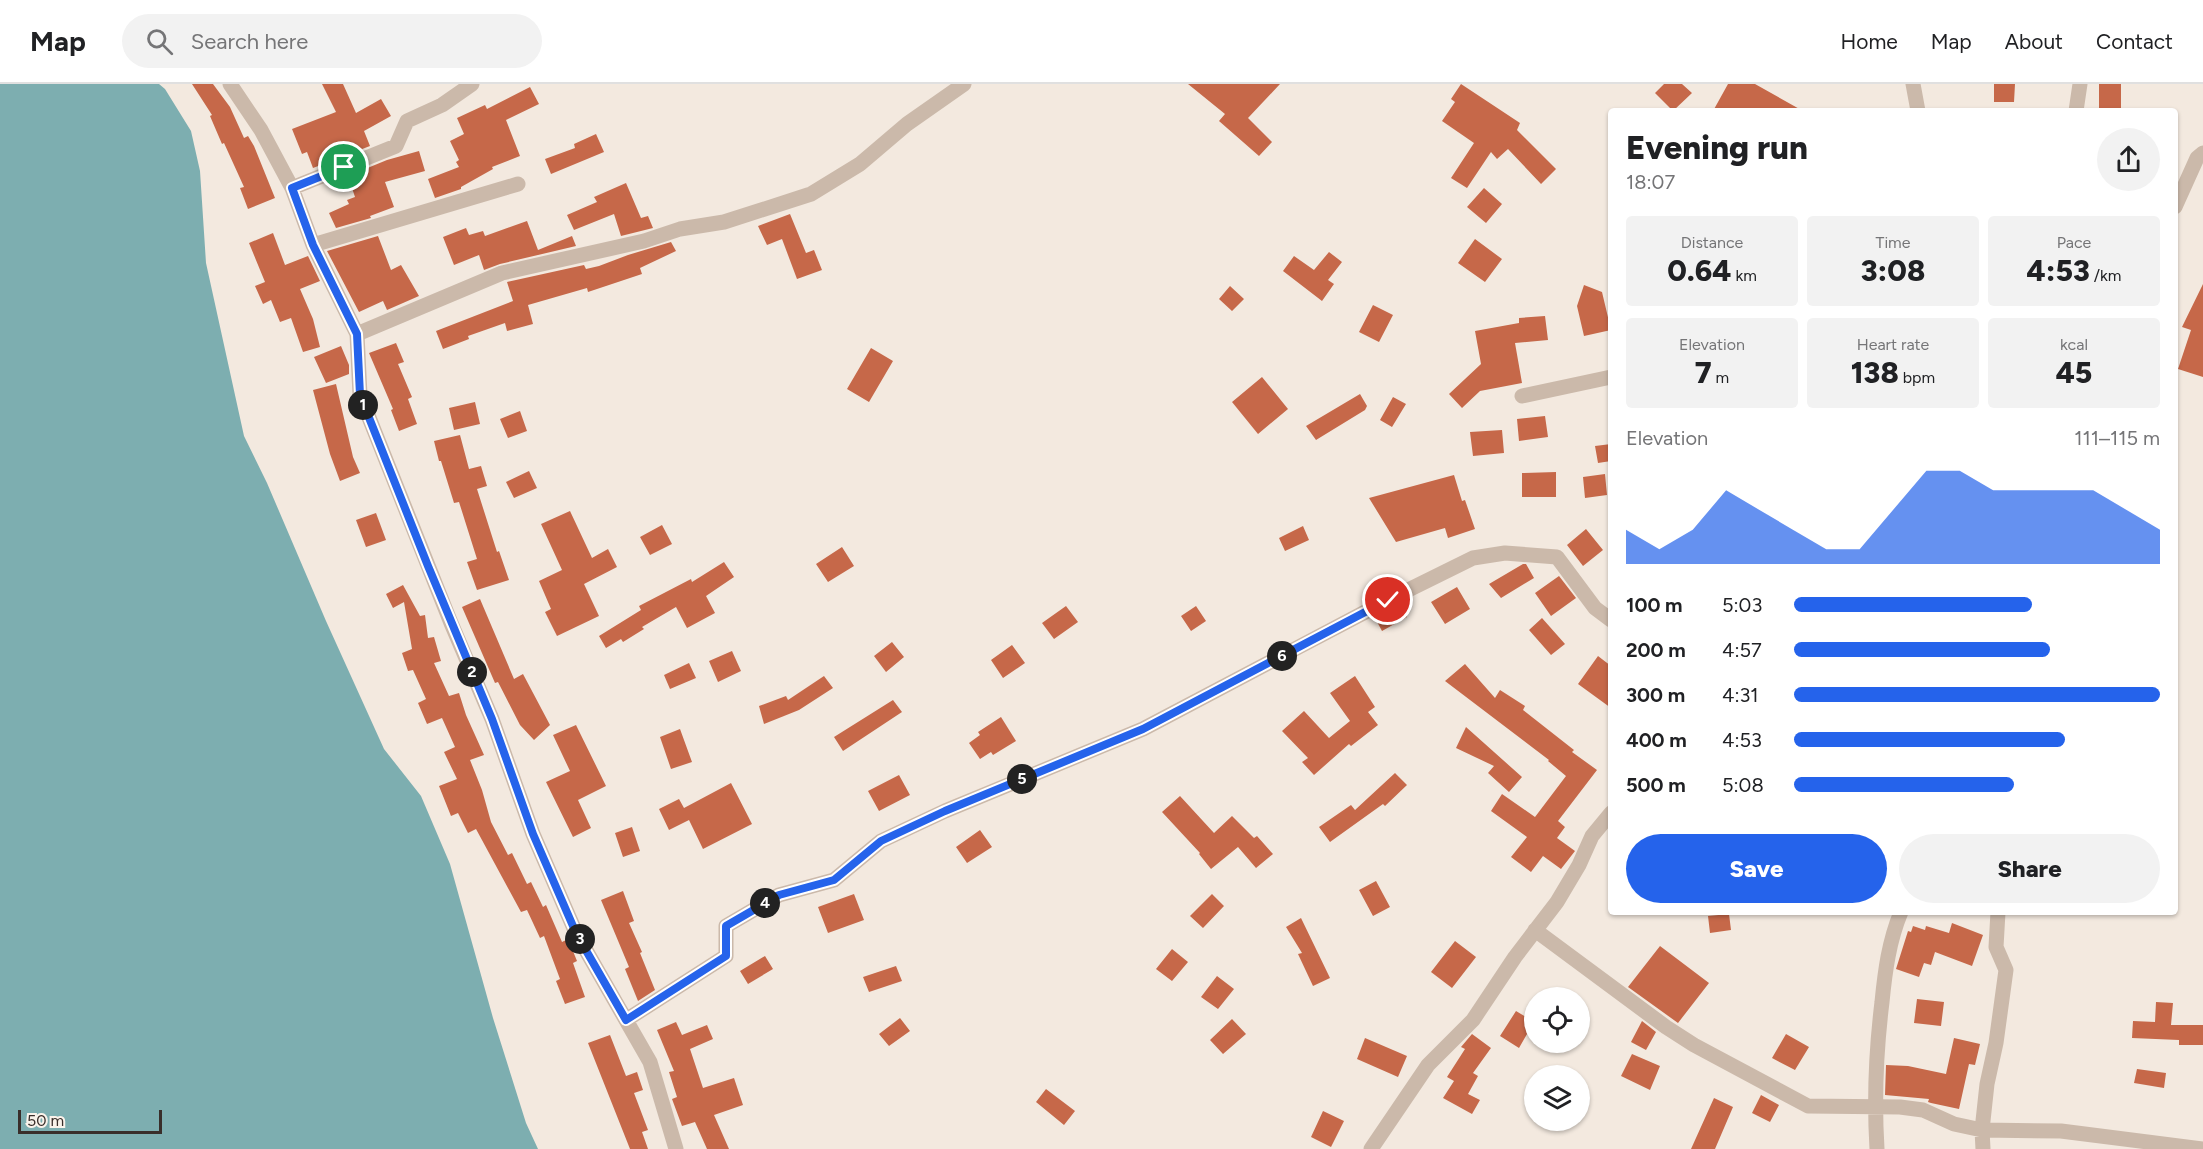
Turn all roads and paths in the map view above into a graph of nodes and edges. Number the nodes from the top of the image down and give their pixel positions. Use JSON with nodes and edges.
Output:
{"nodes":[{"id":1,"x":230,"y":84,"type":"edge"},
{"id":2,"x":472,"y":84,"type":"edge"},
{"id":3,"x":964,"y":84,"type":"edge"},
{"id":4,"x":1914,"y":84,"type":"edge"},
{"id":5,"x":2080,"y":84,"type":"edge"},
{"id":6,"x":1918,"y":108,"type":"edge"},
{"id":7,"x":2076,"y":108,"type":"edge"},
{"id":8,"x":2203,"y":153,"type":"edge"},
{"id":9,"x":518,"y":184,"type":"dead end"},
{"id":10,"x":292,"y":188,"type":"junction"},
{"id":11,"x":2178,"y":200,"type":"edge"},
{"id":12,"x":313,"y":245,"type":"junction"},
{"id":13,"x":357,"y":334,"type":"junction"},
{"id":14,"x":1608,"y":378,"type":"edge"},
{"id":15,"x":1522,"y":396,"type":"dead end"},
{"id":16,"x":1608,"y":618,"type":"edge"},
{"id":17,"x":1608,"y":817,"type":"edge"},
{"id":18,"x":1900,"y":915,"type":"edge"},
{"id":19,"x":1998,"y":916,"type":"edge"},
{"id":20,"x":1535,"y":930,"type":"junction"},
{"id":21,"x":626,"y":1020,"type":"junction"},
{"id":22,"x":1875,"y":1108,"type":"junction"},
{"id":23,"x":1982,"y":1130,"type":"junction"},
{"id":24,"x":676,"y":1149,"type":"edge"},
{"id":25,"x":1371,"y":1149,"type":"edge"},
{"id":26,"x":1877,"y":1149,"type":"edge"},
{"id":27,"x":1983,"y":1149,"type":"edge"},
{"id":28,"x":2203,"y":1149,"type":"edge"}],
"edges":[{"from":1,"to":10,"type":"street"},
{"from":2,"to":10,"type":"street"},
{"from":3,"to":13,"type":"street"},
{"from":4,"to":6,"type":"street"},
{"from":5,"to":7,"type":"street"},
{"from":8,"to":11,"type":"street"},
{"from":9,"to":12,"type":"street"},
{"from":10,"to":12,"type":"street"},
{"from":12,"to":13,"type":"street"},
{"from":13,"to":21,"type":"street"},
{"from":14,"to":15,"type":"street"},
{"from":16,"to":21,"type":"street"},
{"from":17,"to":20,"type":"street"},
{"from":18,"to":22,"type":"street"},
{"from":19,"to":23,"type":"street"},
{"from":20,"to":22,"type":"street"},
{"from":20,"to":25,"type":"street"},
{"from":21,"to":24,"type":"street"},
{"from":22,"to":23,"type":"street"},
{"from":22,"to":26,"type":"street"},
{"from":23,"to":27,"type":"street"},
{"from":23,"to":28,"type":"street"}]}
